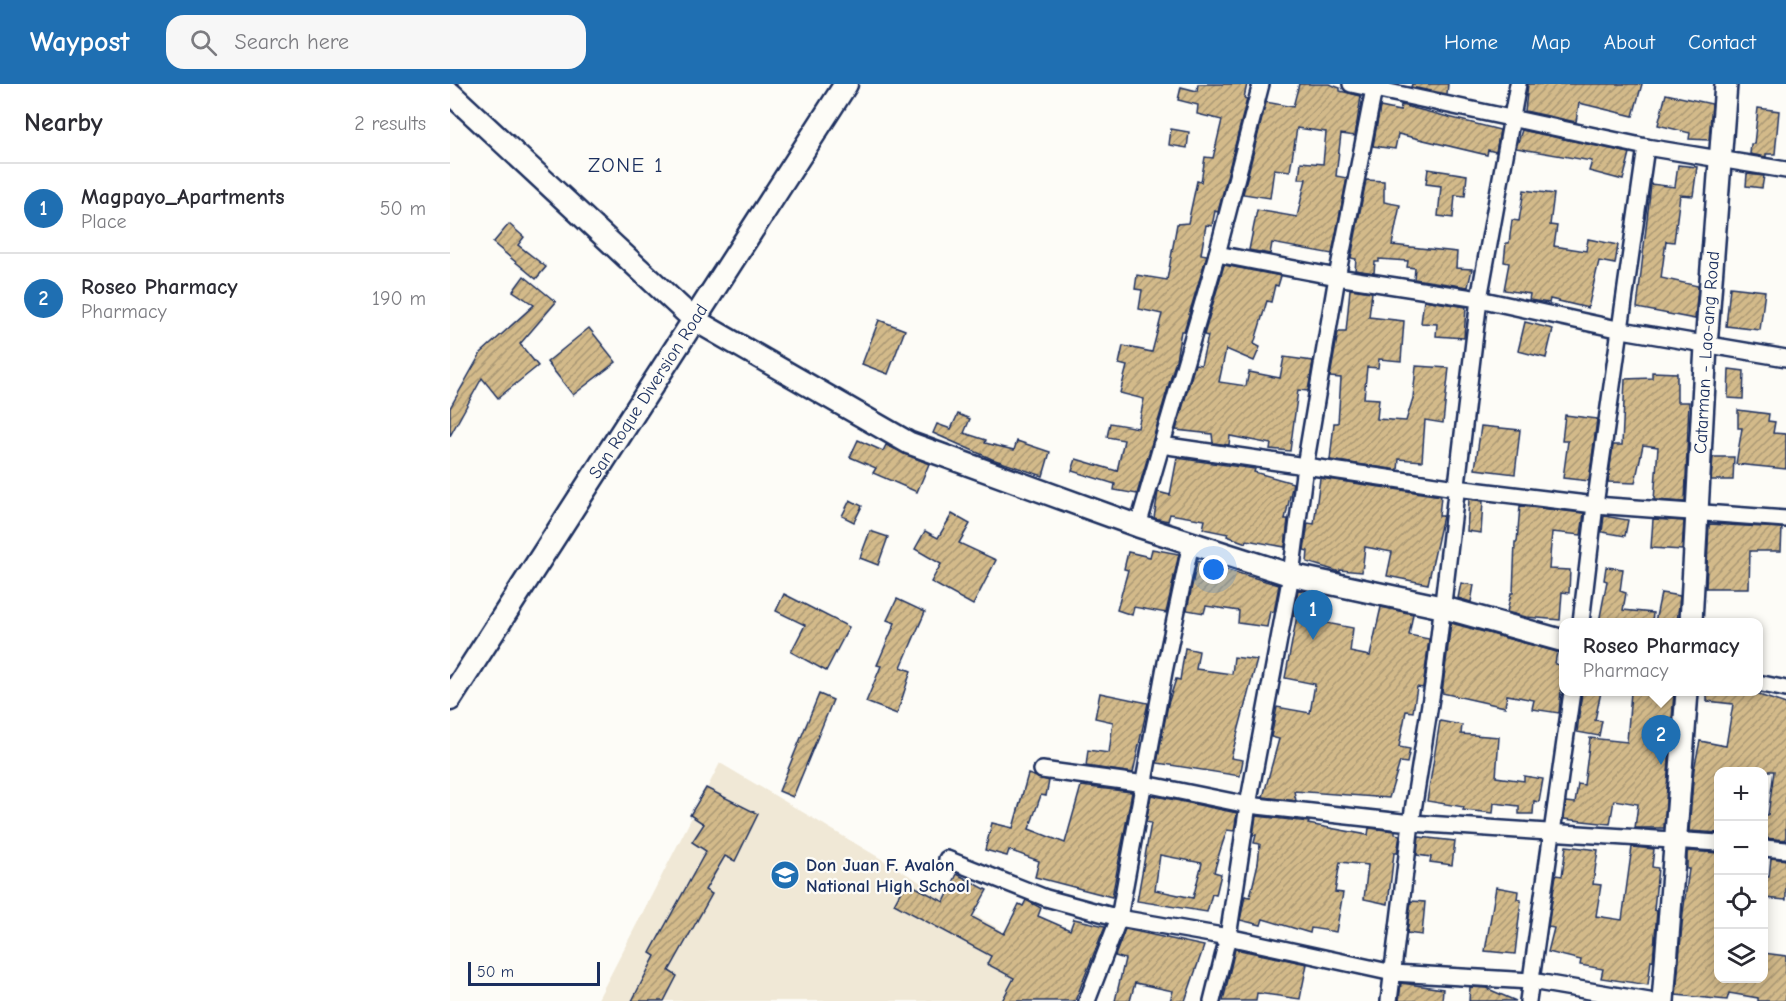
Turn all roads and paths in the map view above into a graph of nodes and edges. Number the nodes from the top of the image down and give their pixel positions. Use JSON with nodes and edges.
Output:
{"nodes":[{"id":1,"x":846,"y":84,"type":"edge"},
{"id":2,"x":1261,"y":84,"type":"edge"},
{"id":3,"x":1352,"y":84,"type":"edge"},
{"id":4,"x":1518,"y":84,"type":"edge"},
{"id":5,"x":1726,"y":84,"type":"edge"},
{"id":6,"x":1374,"y":87,"type":"edge"},
{"id":7,"x":450,"y":93,"type":"edge"},
{"id":8,"x":1511,"y":117,"type":"junction"},
{"id":9,"x":1646,"y":147,"type":"junction"},
{"id":10,"x":1719,"y":161,"type":"junction"},
{"id":11,"x":1786,"y":170,"type":"edge"},
{"id":12,"x":1217,"y":254,"type":"junction"},
{"id":13,"x":1337,"y":277,"type":"junction"},
{"id":14,"x":1479,"y":298,"type":"junction"},
{"id":15,"x":693,"y":319,"type":"junction"},
{"id":16,"x":1622,"y":330,"type":"junction"},
{"id":17,"x":1706,"y":346,"type":"junction"},
{"id":18,"x":1786,"y":358,"type":"edge"},
{"id":19,"x":1161,"y":445,"type":"junction"},
{"id":20,"x":1305,"y":466,"type":"junction"},
{"id":21,"x":1455,"y":489,"type":"junction"},
{"id":22,"x":1595,"y":505,"type":"junction"},
{"id":23,"x":1696,"y":512,"type":"junction"},
{"id":24,"x":1786,"y":519,"type":"edge"},
{"id":25,"x":1138,"y":526,"type":"junction"},
{"id":26,"x":1191,"y":543,"type":"junction"},
{"id":27,"x":1291,"y":574,"type":"junction"},
{"id":28,"x":1441,"y":607,"type":"junction"},
{"id":29,"x":1581,"y":618,"type":"edge"},
{"id":30,"x":1691,"y":618,"type":"edge"},
{"id":31,"x":1559,"y":639,"type":"edge"},
{"id":32,"x":1763,"y":684,"type":"edge"},
{"id":33,"x":1786,"y":689,"type":"edge"},
{"id":34,"x":1571,"y":696,"type":"edge"},
{"id":35,"x":1687,"y":696,"type":"edge"},
{"id":36,"x":450,"y":699,"type":"edge"},
{"id":37,"x":1042,"y":770,"type":"dead end"},
{"id":38,"x":1145,"y":784,"type":"junction"},
{"id":39,"x":1248,"y":805,"type":"junction"},
{"id":40,"x":1411,"y":824,"type":"junction"},
{"id":41,"x":1553,"y":833,"type":"junction"},
{"id":42,"x":1675,"y":838,"type":"junction"},
{"id":43,"x":1714,"y":842,"type":"edge"},
{"id":44,"x":1768,"y":848,"type":"edge"},
{"id":45,"x":1786,"y":850,"type":"edge"},
{"id":46,"x":947,"y":858,"type":"dead end"},
{"id":47,"x":1119,"y":918,"type":"junction"},
{"id":48,"x":1228,"y":937,"type":"junction"},
{"id":49,"x":1393,"y":974,"type":"junction"},
{"id":50,"x":1531,"y":981,"type":"junction"},
{"id":51,"x":1087,"y":1001,"type":"edge"},
{"id":52,"x":1212,"y":1001,"type":"edge"},
{"id":53,"x":1389,"y":1001,"type":"edge"},
{"id":54,"x":1528,"y":1001,"type":"edge"},
{"id":55,"x":1649,"y":1001,"type":"edge"},
{"id":56,"x":1663,"y":1001,"type":"edge"}],
"edges":[{"from":1,"to":15,"type":"main road","name":"San Roque Diversion Road"},
{"from":2,"to":12,"type":"street"},
{"from":3,"to":6,"type":"street"},
{"from":4,"to":8,"type":"street"},
{"from":5,"to":10,"type":"street","name":"Catarman - Lao-ang Road"},
{"from":6,"to":8,"type":"street"},
{"from":6,"to":13,"type":"street"},
{"from":7,"to":15,"type":"street"},
{"from":8,"to":9,"type":"street"},
{"from":8,"to":14,"type":"street"},
{"from":9,"to":10,"type":"street"},
{"from":9,"to":16,"type":"street"},
{"from":10,"to":11,"type":"street"},
{"from":10,"to":17,"type":"street","name":"Catarman - Lao-ang Road"},
{"from":12,"to":13,"type":"street"},
{"from":12,"to":19,"type":"street"},
{"from":13,"to":14,"type":"street"},
{"from":13,"to":20,"type":"street"},
{"from":14,"to":16,"type":"street"},
{"from":14,"to":21,"type":"street"},
{"from":15,"to":25,"type":"street"},
{"from":15,"to":36,"type":"main road","name":"San Roque Diversion Road"},
{"from":16,"to":17,"type":"street"},
{"from":16,"to":22,"type":"street"},
{"from":17,"to":18,"type":"street"},
{"from":17,"to":23,"type":"street","name":"Catarman - Lao-ang Road"},
{"from":19,"to":20,"type":"street"},
{"from":19,"to":25,"type":"street"},
{"from":20,"to":21,"type":"street"},
{"from":20,"to":27,"type":"street"},
{"from":21,"to":22,"type":"street"},
{"from":21,"to":28,"type":"street"},
{"from":22,"to":23,"type":"street"},
{"from":22,"to":29,"type":"street"},
{"from":23,"to":24,"type":"street"},
{"from":23,"to":30,"type":"street","name":"Catarman - Lao-ang Road"},
{"from":25,"to":26,"type":"street"},
{"from":26,"to":27,"type":"street"},
{"from":26,"to":38,"type":"street"},
{"from":27,"to":28,"type":"street"},
{"from":27,"to":39,"type":"street"},
{"from":28,"to":31,"type":"street"},
{"from":28,"to":40,"type":"street"},
{"from":32,"to":33,"type":"street"},
{"from":34,"to":41,"type":"street"},
{"from":35,"to":42,"type":"street"},
{"from":37,"to":38,"type":"street"},
{"from":38,"to":39,"type":"street"},
{"from":38,"to":47,"type":"street"},
{"from":39,"to":40,"type":"street"},
{"from":39,"to":48,"type":"street"},
{"from":40,"to":41,"type":"street"},
{"from":40,"to":49,"type":"street"},
{"from":41,"to":42,"type":"street"},
{"from":41,"to":50,"type":"street"},
{"from":42,"to":43,"type":"street"},
{"from":42,"to":56,"type":"street"},
{"from":44,"to":45,"type":"street"},
{"from":46,"to":47,"type":"street"},
{"from":47,"to":48,"type":"street"},
{"from":47,"to":51,"type":"street"},
{"from":48,"to":49,"type":"street"},
{"from":48,"to":52,"type":"street"},
{"from":49,"to":50,"type":"street"},
{"from":49,"to":53,"type":"street"},
{"from":50,"to":54,"type":"street"},
{"from":50,"to":55,"type":"street"}]}
